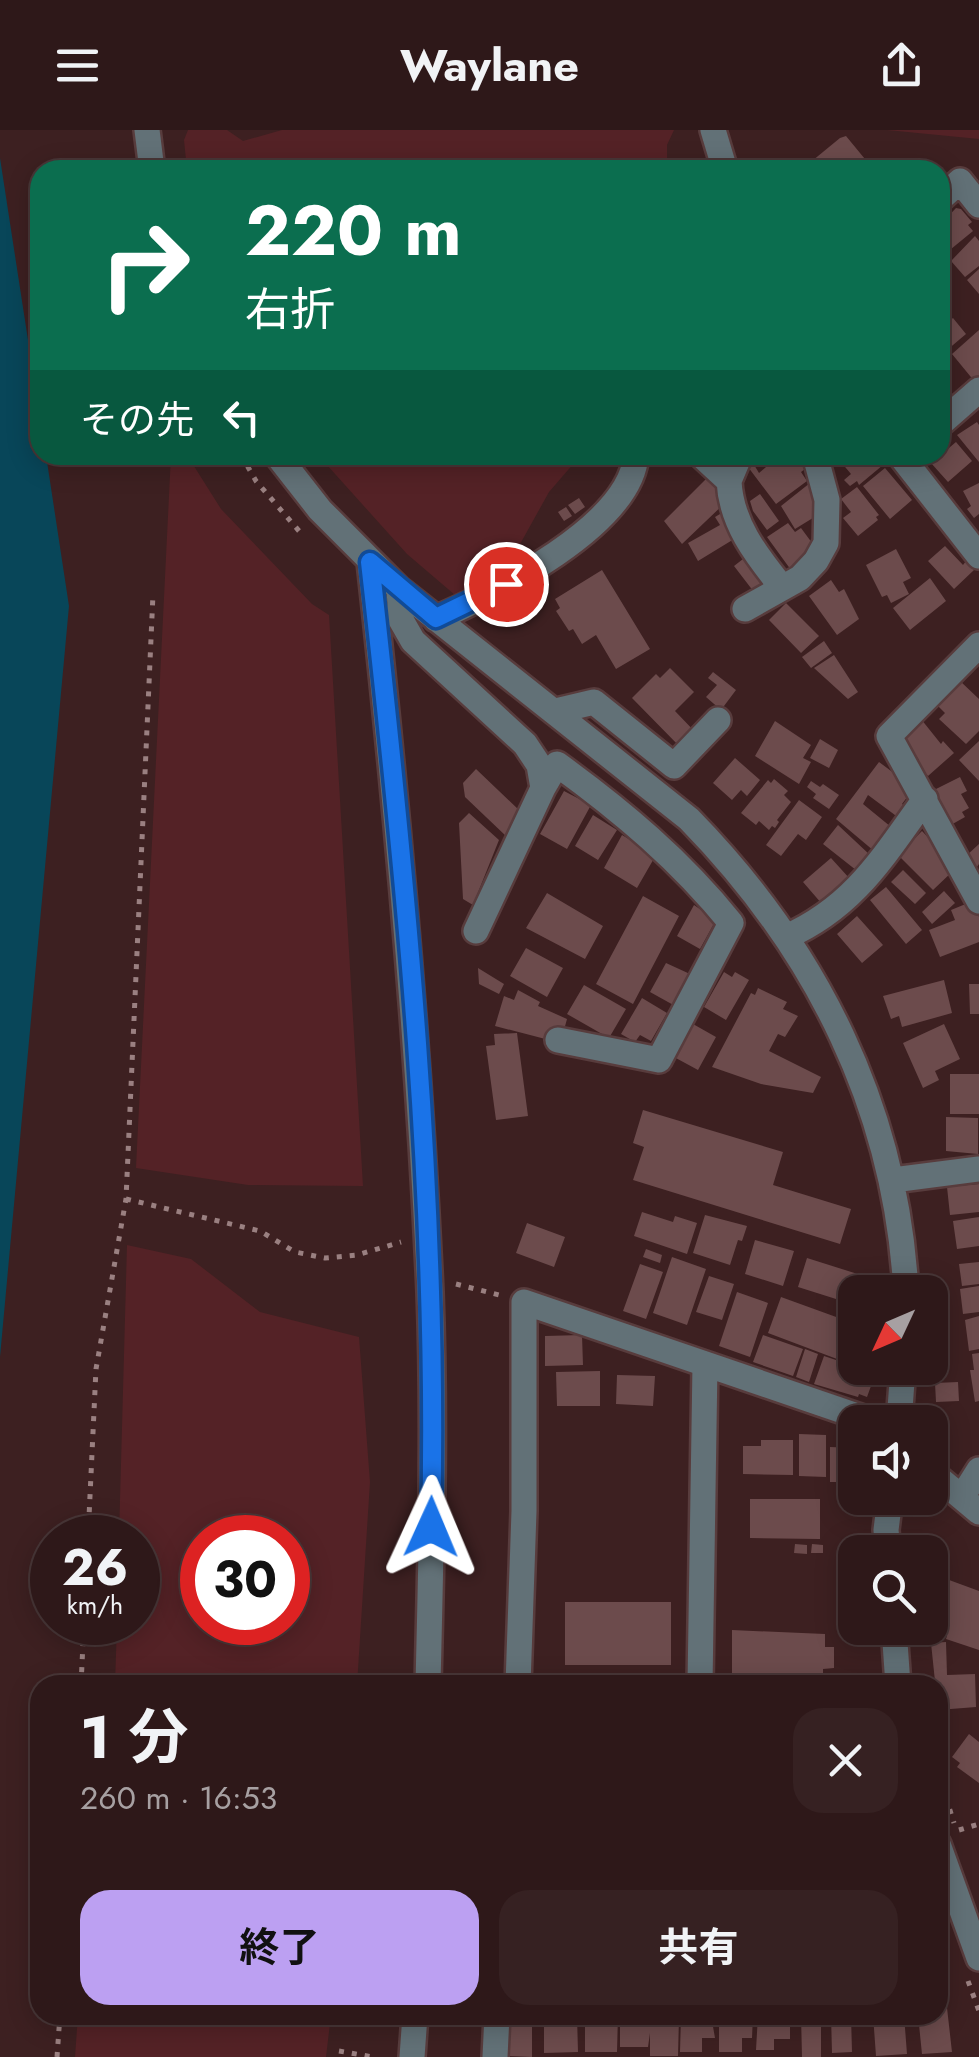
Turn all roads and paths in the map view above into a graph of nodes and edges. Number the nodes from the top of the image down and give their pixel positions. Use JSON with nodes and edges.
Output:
{"nodes":[{"id":1,"x":146,"y":130,"type":"edge"},
{"id":2,"x":713,"y":130,"type":"edge"},
{"id":3,"x":150,"y":160,"type":"edge"},
{"id":4,"x":723,"y":160,"type":"edge"},
{"id":5,"x":950,"y":191,"type":"edge"},
{"id":6,"x":979,"y":206,"type":"edge"},
{"id":7,"x":979,"y":390,"type":"edge"},
{"id":8,"x":950,"y":415,"type":"edge"},
{"id":9,"x":284,"y":465,"type":"edge"},
{"id":10,"x":635,"y":465,"type":"edge"},
{"id":11,"x":712,"y":465,"type":"edge"},
{"id":12,"x":736,"y":465,"type":"edge"},
{"id":13,"x":817,"y":465,"type":"edge"},
{"id":14,"x":909,"y":465,"type":"edge"},
{"id":15,"x":729,"y":481,"type":"junction"},
{"id":16,"x":979,"y":556,"type":"edge"},
{"id":17,"x":370,"y":562,"type":"junction"},
{"id":18,"x":781,"y":586,"type":"junction"},
{"id":19,"x":399,"y":589,"type":"junction"},
{"id":20,"x":152,"y":594,"type":"dead end"},
{"id":21,"x":745,"y":609,"type":"dead end"},
{"id":22,"x":436,"y":618,"type":"junction"},
{"id":23,"x":979,"y":646,"type":"edge"},
{"id":24,"x":556,"y":710,"type":"junction"},
{"id":25,"x":718,"y":720,"type":"dead end"},
{"id":26,"x":542,"y":788,"type":"junction"},
{"id":27,"x":925,"y":799,"type":"junction"},
{"id":28,"x":979,"y":901,"type":"edge"},
{"id":29,"x":476,"y":932,"type":"dead end"},
{"id":30,"x":786,"y":937,"type":"junction"},
{"id":31,"x":558,"y":1040,"type":"dead end"},
{"id":32,"x":979,"y":1169,"type":"edge"},
{"id":33,"x":893,"y":1180,"type":"junction"},
{"id":34,"x":126,"y":1198,"type":"junction"},
{"id":35,"x":426,"y":1232,"type":"junction"},
{"id":36,"x":904,"y":1275,"type":"edge"},
{"id":37,"x":429,"y":1277,"type":"junction"},
{"id":38,"x":524,"y":1302,"type":"junction"},
{"id":39,"x":706,"y":1364,"type":"junction"},
{"id":40,"x":838,"y":1409,"type":"edge"},
{"id":41,"x":979,"y":1470,"type":"edge"},
{"id":42,"x":948,"y":1487,"type":"edge"},
{"id":43,"x":970,"y":1505,"type":"edge"},
{"id":44,"x":89,"y":1515,"type":"edge"},
{"id":45,"x":83,"y":1645,"type":"edge"},
{"id":46,"x":895,"y":1645,"type":"edge"},
{"id":47,"x":81,"y":1675,"type":"edge"},
{"id":48,"x":428,"y":1675,"type":"edge"},
{"id":49,"x":518,"y":1675,"type":"edge"},
{"id":50,"x":700,"y":1675,"type":"edge"},
{"id":51,"x":897,"y":1675,"type":"edge"},
{"id":52,"x":979,"y":1824,"type":"edge"},
{"id":53,"x":948,"y":1837,"type":"edge"},
{"id":54,"x":948,"y":1891,"type":"edge"},
{"id":55,"x":979,"y":1958,"type":"edge"},
{"id":56,"x":59,"y":2025,"type":"edge"},
{"id":57,"x":414,"y":2025,"type":"edge"},
{"id":58,"x":497,"y":2025,"type":"edge"},
{"id":59,"x":339,"y":2050,"type":"dead end"},
{"id":60,"x":56,"y":2057,"type":"edge"},
{"id":61,"x":373,"y":2057,"type":"edge"},
{"id":62,"x":412,"y":2057,"type":"edge"},
{"id":63,"x":495,"y":2057,"type":"edge"}],
"edges":[{"from":1,"to":3,"type":"street"},
{"from":2,"to":4,"type":"street"},
{"from":5,"to":6,"type":"street"},
{"from":7,"to":8,"type":"street"},
{"from":9,"to":17,"type":"street"},
{"from":10,"to":22,"type":"street"},
{"from":11,"to":15,"type":"street"},
{"from":12,"to":15,"type":"street"},
{"from":13,"to":18,"type":"street"},
{"from":14,"to":16,"type":"street"},
{"from":15,"to":18,"type":"street"},
{"from":17,"to":19,"type":"street"},
{"from":17,"to":35,"type":"street"},
{"from":18,"to":21,"type":"street"},
{"from":19,"to":22,"type":"street"},
{"from":19,"to":26,"type":"street"},
{"from":20,"to":34,"type":"path"},
{"from":22,"to":24,"type":"street"},
{"from":23,"to":27,"type":"street"},
{"from":24,"to":25,"type":"street"},
{"from":24,"to":30,"type":"street"},
{"from":26,"to":29,"type":"street"},
{"from":26,"to":31,"type":"street"},
{"from":27,"to":28,"type":"street"},
{"from":27,"to":30,"type":"street"},
{"from":30,"to":33,"type":"street"},
{"from":32,"to":33,"type":"street"},
{"from":33,"to":36,"type":"street"},
{"from":34,"to":35,"type":"path"},
{"from":34,"to":44,"type":"path"},
{"from":35,"to":37,"type":"street"},
{"from":37,"to":38,"type":"path"},
{"from":37,"to":48,"type":"street"},
{"from":38,"to":39,"type":"street"},
{"from":38,"to":49,"type":"street"},
{"from":39,"to":40,"type":"street"},
{"from":39,"to":50,"type":"street"},
{"from":41,"to":43,"type":"street"},
{"from":42,"to":43,"type":"street"},
{"from":45,"to":47,"type":"path"},
{"from":46,"to":51,"type":"street"},
{"from":52,"to":53,"type":"path"},
{"from":54,"to":55,"type":"street"},
{"from":56,"to":60,"type":"path"},
{"from":57,"to":62,"type":"street"},
{"from":58,"to":63,"type":"street"},
{"from":59,"to":61,"type":"path"}]}
